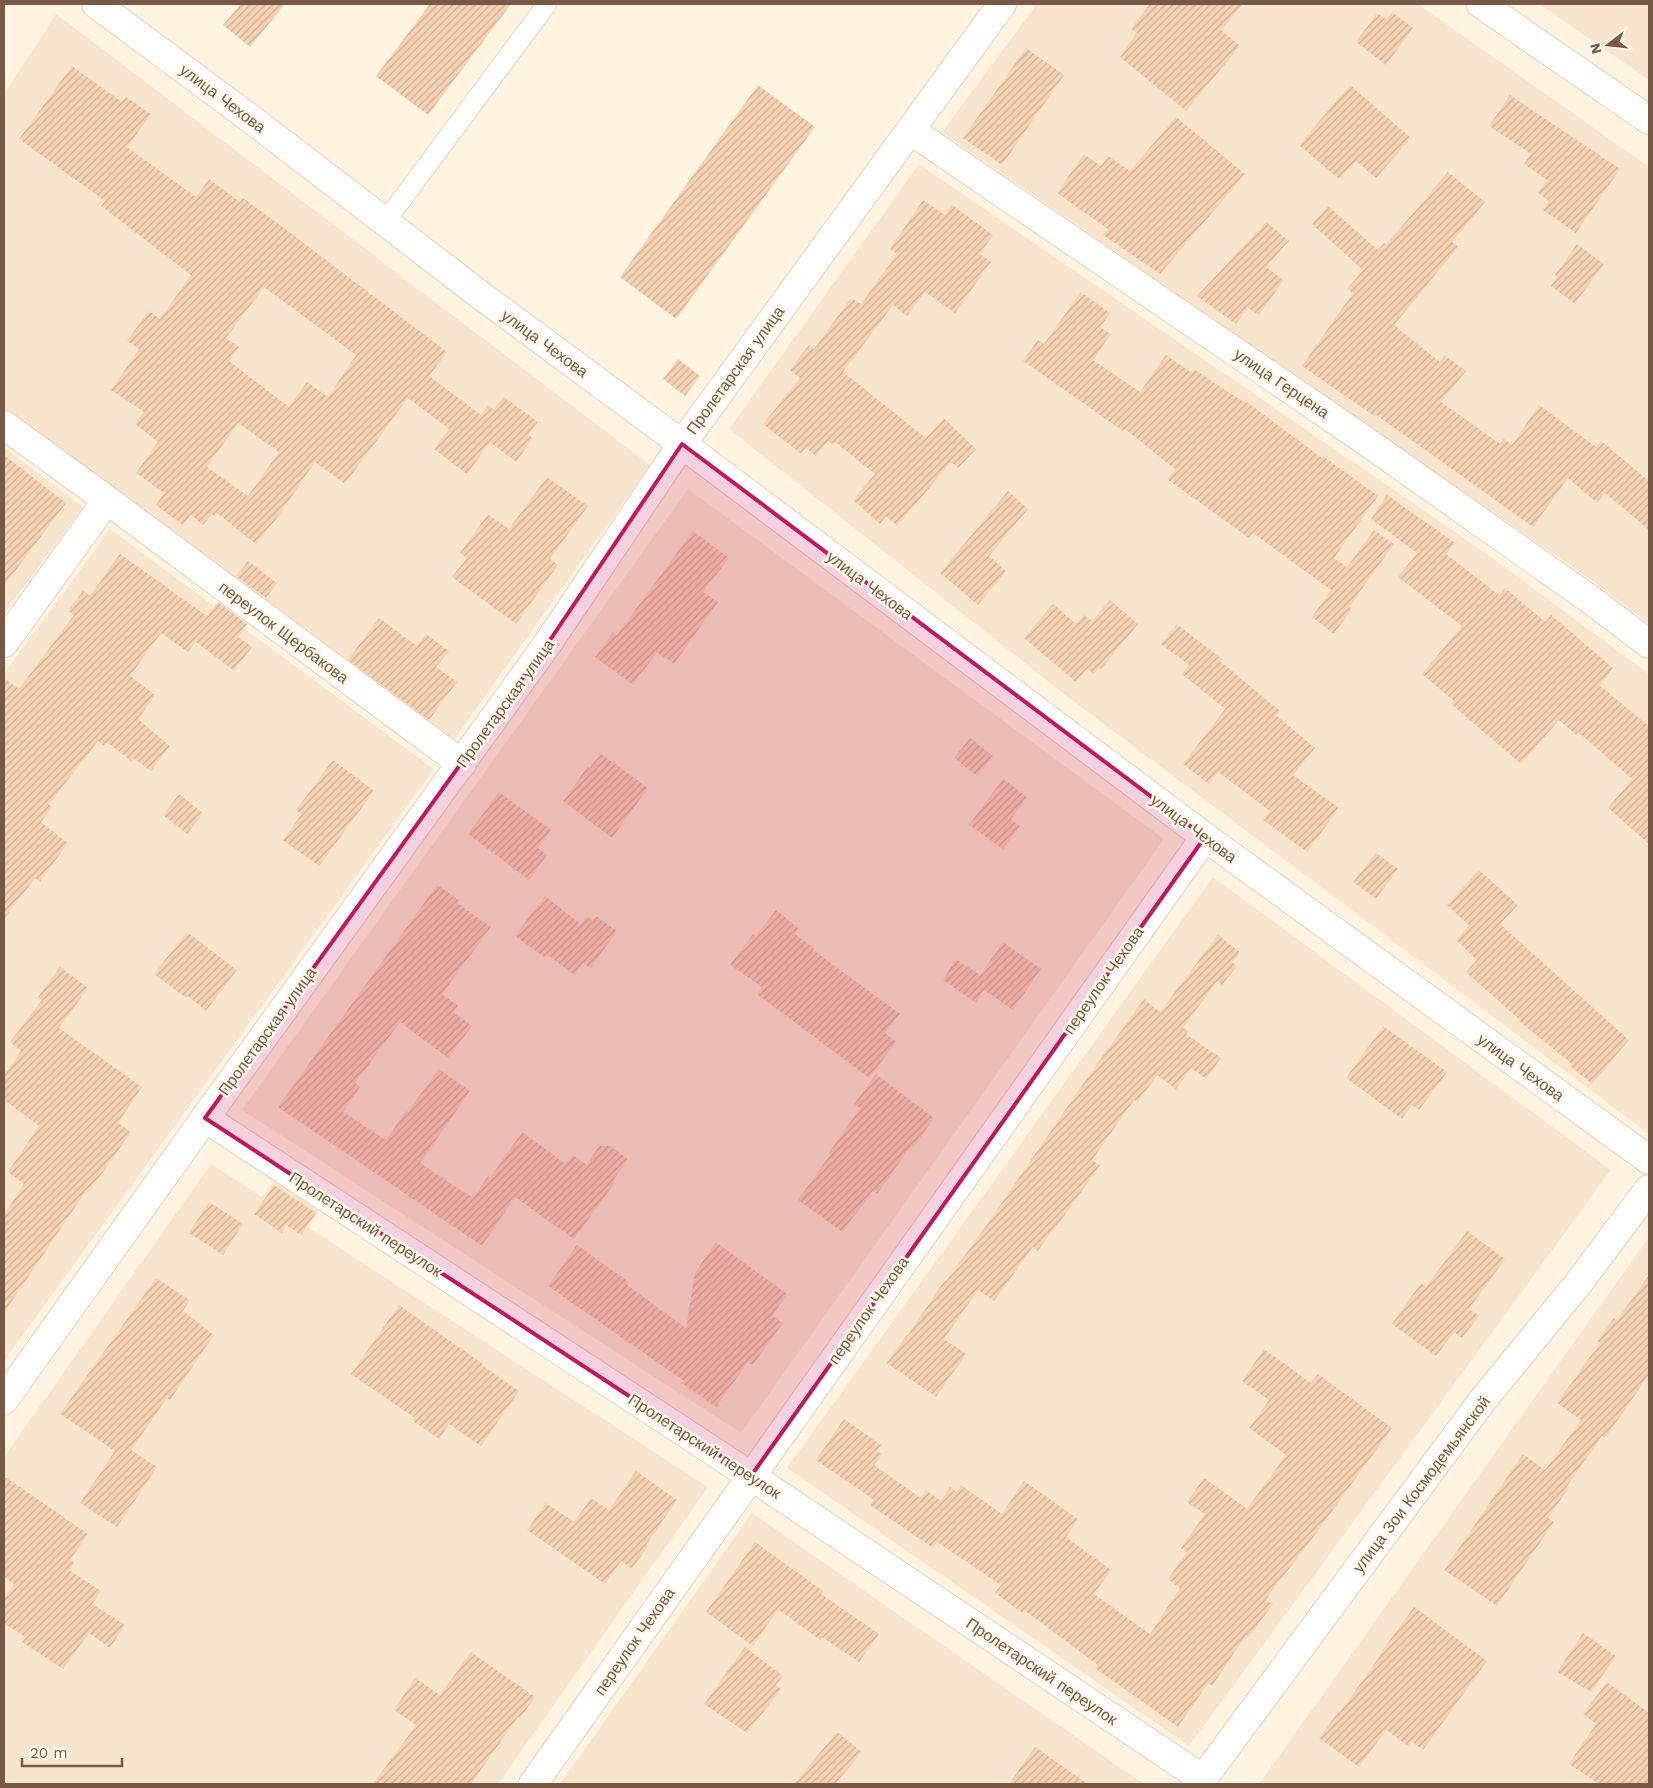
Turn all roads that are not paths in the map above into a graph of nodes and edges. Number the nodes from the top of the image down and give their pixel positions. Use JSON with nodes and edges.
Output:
{"nodes":[{"id":1,"x":96,"y":4,"type":"edge"},
{"id":2,"x":547,"y":4,"type":"edge"},
{"id":3,"x":1002,"y":4,"type":"edge"},
{"id":4,"x":1481,"y":4,"type":"edge"},
{"id":5,"x":1649,"y":120,"type":"edge"},
{"id":6,"x":910,"y":130,"type":"junction"},
{"id":7,"x":385,"y":222,"type":"junction"},
{"id":8,"x":4,"y":425,"type":"edge"},
{"id":9,"x":682,"y":444,"type":"junction"},
{"id":10,"x":107,"y":500,"type":"junction"},
{"id":11,"x":4,"y":643,"type":"edge"},
{"id":12,"x":1649,"y":644,"type":"edge"},
{"id":13,"x":462,"y":764,"type":"junction"},
{"id":14,"x":1204,"y":837,"type":"junction"},
{"id":15,"x":205,"y":1118,"type":"junction"},
{"id":16,"x":1649,"y":1160,"type":"edge"},
{"id":17,"x":1649,"y":1189,"type":"edge"},
{"id":18,"x":4,"y":1400,"type":"edge"},
{"id":19,"x":750,"y":1476,"type":"junction"},
{"id":20,"x":1201,"y":1782,"type":"edge"},
{"id":21,"x":533,"y":1784,"type":"edge"}],
"edges":[{"from":1,"to":7,"type":"street","name":"улица Чехова"},
{"from":2,"to":7,"type":"lane"},
{"from":3,"to":6,"type":"street","name":"Пролетарская улица"},
{"from":4,"to":5,"type":"street"},
{"from":6,"to":9,"type":"street","name":"Пролетарская улица"},
{"from":6,"to":12,"type":"street","name":"улица Герцена"},
{"from":7,"to":9,"type":"street","name":"улица Чехова"},
{"from":8,"to":10,"type":"street","name":"переулок Щербакова"},
{"from":9,"to":13,"type":"street","name":"Пролетарская улица"},
{"from":9,"to":14,"type":"street","name":"улица Чехова"},
{"from":10,"to":11,"type":"street"},
{"from":10,"to":13,"type":"street","name":"переулок Щербакова"},
{"from":13,"to":15,"type":"street","name":"Пролетарская улица"},
{"from":14,"to":16,"type":"street","name":"улица Чехова"},
{"from":14,"to":19,"type":"street","name":"переулок Чехова"},
{"from":15,"to":18,"type":"street","name":"Пролетарская улица"},
{"from":15,"to":19,"type":"street","name":"Пролетарский переулок"},
{"from":17,"to":20,"type":"street","name":"улица Зои Космодемьянской"},
{"from":19,"to":20,"type":"street","name":"Пролетарский переулок"},
{"from":19,"to":21,"type":"street","name":"переулок Чехова"}]}
